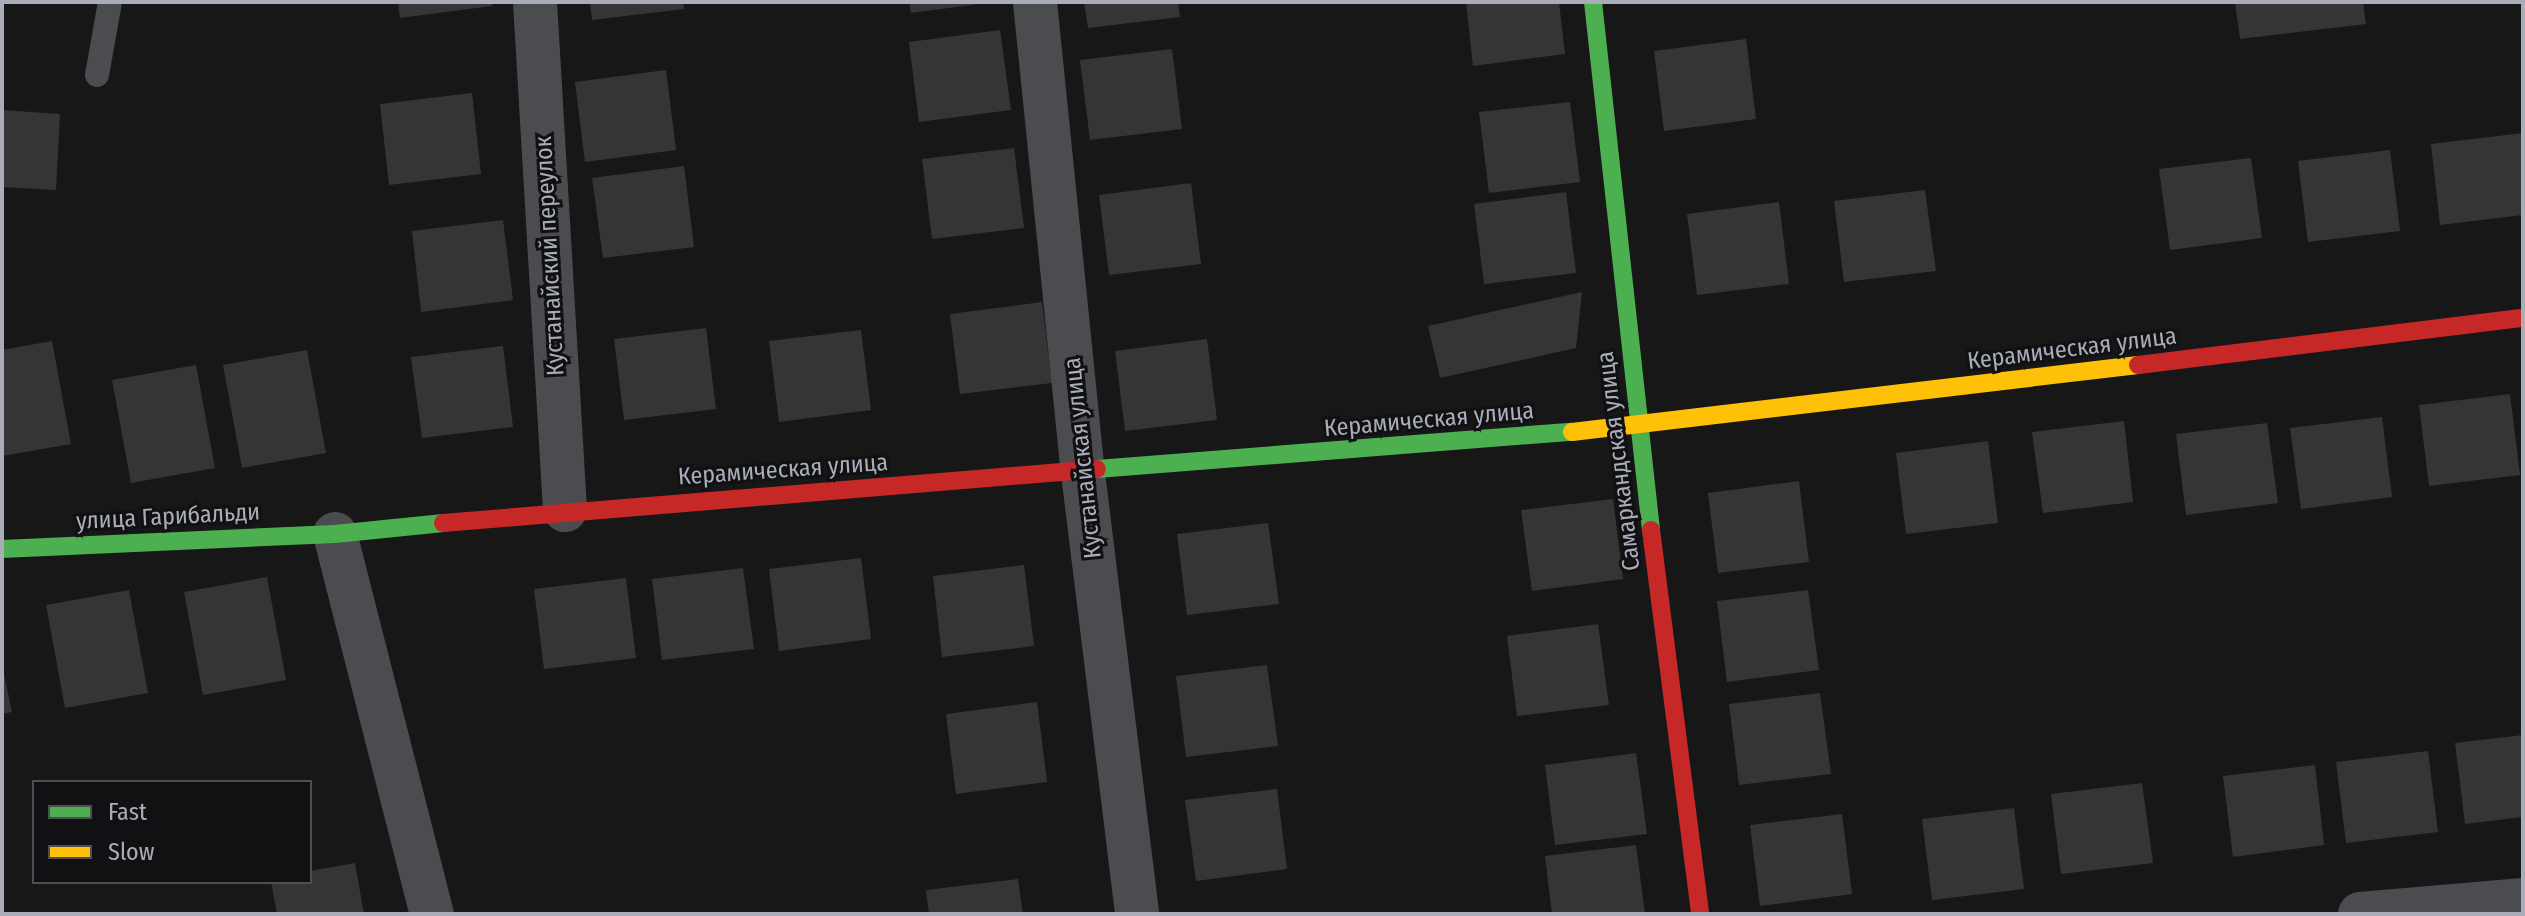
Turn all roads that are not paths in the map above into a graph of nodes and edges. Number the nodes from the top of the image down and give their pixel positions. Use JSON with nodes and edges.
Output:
{"nodes":[{"id":1,"x":110,"y":2,"type":"edge"},
{"id":2,"x":535,"y":2,"type":"edge"},
{"id":3,"x":1035,"y":2,"type":"edge"},
{"id":4,"x":1593,"y":2,"type":"edge"},
{"id":5,"x":97,"y":75,"type":"dead end"},
{"id":6,"x":2523,"y":318,"type":"edge"},
{"id":7,"x":1638,"y":427,"type":"junction"},
{"id":8,"x":1083,"y":473,"type":"junction"},
{"id":9,"x":565,"y":510,"type":"junction"},
{"id":10,"x":335,"y":534,"type":"junction"},
{"id":11,"x":2,"y":549,"type":"edge"},
{"id":12,"x":2523,"y":900,"type":"edge"},
{"id":13,"x":432,"y":914,"type":"edge"},
{"id":14,"x":1137,"y":914,"type":"edge"},
{"id":15,"x":1700,"y":914,"type":"edge"},
{"id":16,"x":2360,"y":914,"type":"edge"}],
"edges":[{"from":1,"to":5,"type":"lane"},
{"from":2,"to":9,"type":"street","name":"Кустанайский переулок"},
{"from":3,"to":8,"type":"street","name":"Кустанайская улица"},
{"from":4,"to":7,"type":"street","name":"Самаркандская улица"},
{"from":6,"to":7,"type":"street","name":"Керамическая улица"},
{"from":7,"to":8,"type":"street","name":"Керамическая улица"},
{"from":7,"to":15,"type":"street","name":"Самаркандская улица"},
{"from":8,"to":9,"type":"street","name":"Керамическая улица"},
{"from":8,"to":14,"type":"street","name":"Кустанайская улица"},
{"from":9,"to":10,"type":"street","name":"Керамическая улица"},
{"from":10,"to":11,"type":"street","name":"улица Гарибальди"},
{"from":10,"to":13,"type":"street"},
{"from":12,"to":16,"type":"street"}]}
